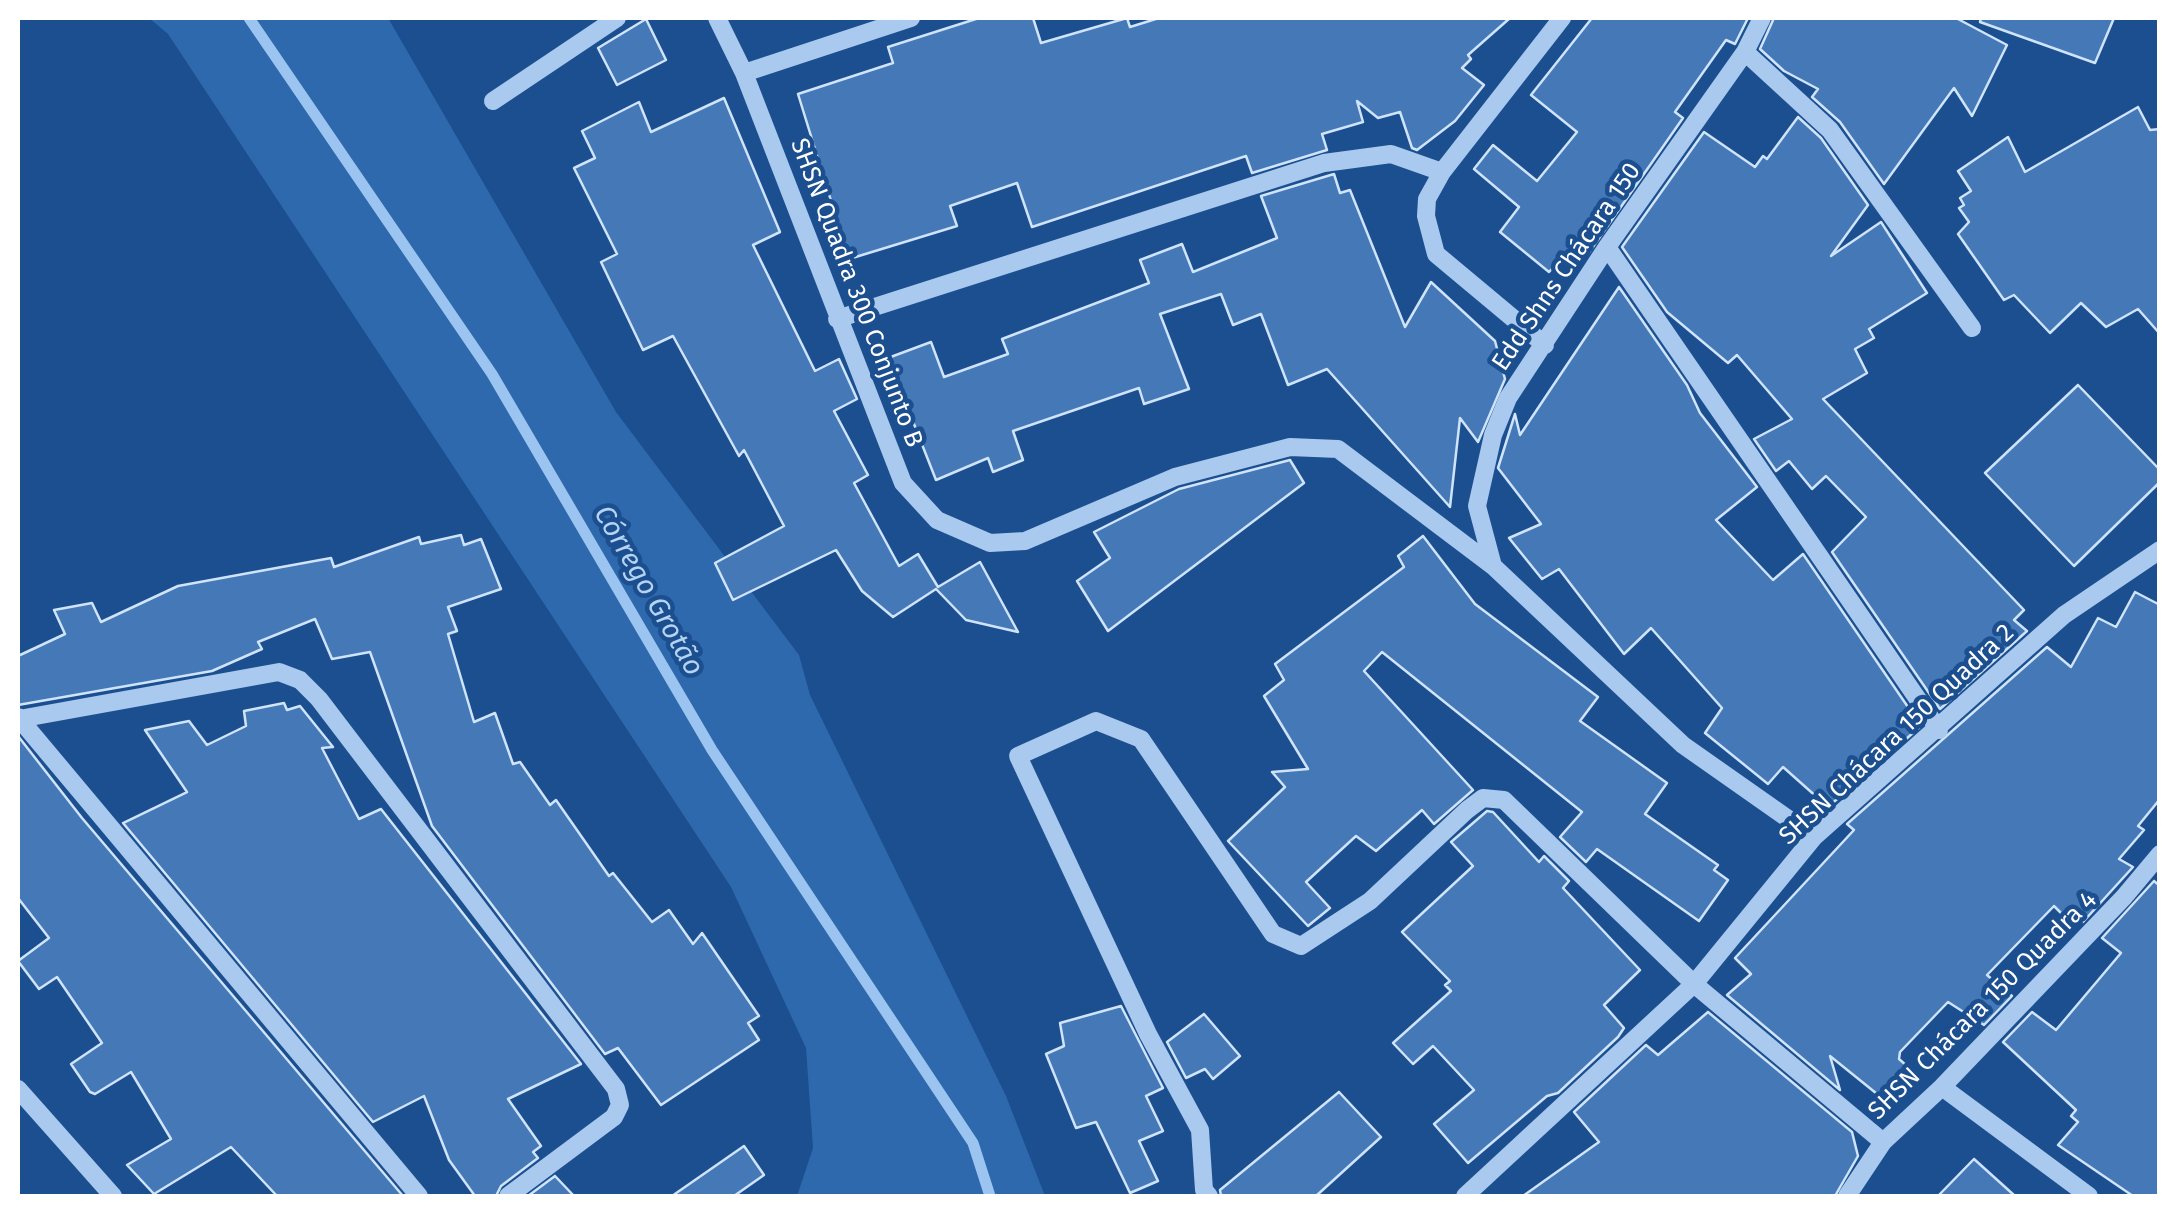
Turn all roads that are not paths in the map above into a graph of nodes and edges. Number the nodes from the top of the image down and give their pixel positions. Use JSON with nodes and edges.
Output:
{"nodes":[{"id":1,"x":617,"y":18,"type":"edge"},
{"id":2,"x":717,"y":18,"type":"edge"},
{"id":3,"x":911,"y":18,"type":"edge"},
{"id":4,"x":1562,"y":18,"type":"edge"},
{"id":5,"x":1762,"y":18,"type":"edge"},
{"id":6,"x":875,"y":23,"type":"edge"},
{"id":7,"x":1746,"y":52,"type":"junction"},
{"id":8,"x":744,"y":73,"type":"junction"},
{"id":9,"x":494,"y":101,"type":"dead end"},
{"id":10,"x":1442,"y":172,"type":"junction"},
{"id":11,"x":1607,"y":247,"type":"junction"},
{"id":12,"x":836,"y":319,"type":"junction"},
{"id":13,"x":1972,"y":328,"type":"dead end"},
{"id":14,"x":1544,"y":346,"type":"junction"},
{"id":15,"x":2160,"y":550,"type":"edge"},
{"id":16,"x":1492,"y":566,"type":"junction"},
{"id":17,"x":18,"y":718,"type":"edge"},
{"id":18,"x":1938,"y":730,"type":"junction"},
{"id":19,"x":1814,"y":837,"type":"junction"},
{"id":20,"x":2160,"y":854,"type":"edge"},
{"id":21,"x":1694,"y":984,"type":"junction"},
{"id":22,"x":1942,"y":1087,"type":"junction"},
{"id":23,"x":18,"y":1088,"type":"edge"},
{"id":24,"x":1883,"y":1142,"type":"junction"},
{"id":25,"x":113,"y":1196,"type":"edge"},
{"id":26,"x":419,"y":1196,"type":"edge"},
{"id":27,"x":508,"y":1196,"type":"edge"},
{"id":28,"x":1209,"y":1196,"type":"edge"},
{"id":29,"x":1465,"y":1196,"type":"edge"},
{"id":30,"x":1847,"y":1196,"type":"edge"},
{"id":31,"x":2089,"y":1196,"type":"edge"}],
"edges":[{"from":1,"to":9,"type":"street"},
{"from":2,"to":8,"type":"street","name":"SHSN Quadra 300 Conjunto B"},
{"from":3,"to":6,"type":"street"},
{"from":4,"to":10,"type":"street"},
{"from":5,"to":7,"type":"street","name":"Edd Shns Chácara 150"},
{"from":6,"to":8,"type":"street"},
{"from":7,"to":11,"type":"street","name":"Edd Shns Chácara 150"},
{"from":7,"to":13,"type":"street"},
{"from":8,"to":12,"type":"street","name":"SHSN Quadra 300 Conjunto B"},
{"from":10,"to":12,"type":"street"},
{"from":10,"to":14,"type":"street"},
{"from":11,"to":14,"type":"street","name":"Edd Shns Chácara 150"},
{"from":11,"to":18,"type":"street"},
{"from":12,"to":16,"type":"street","name":"SHSN Quadra 300 Conjunto B"},
{"from":14,"to":16,"type":"street","name":"Edd Shns Chácara 150"},
{"from":15,"to":18,"type":"street","name":"SHSN Chácara 150 Quadra 2"},
{"from":16,"to":19,"type":"street"},
{"from":17,"to":26,"type":"street"},
{"from":17,"to":27,"type":"street"},
{"from":18,"to":19,"type":"street","name":"SHSN Chácara 150 Quadra 2"},
{"from":19,"to":21,"type":"street","name":"SHSN Chácara 150 Quadra 2"},
{"from":20,"to":22,"type":"street","name":"SHSN Chácara 150 Quadra 4"},
{"from":21,"to":24,"type":"street"},
{"from":21,"to":28,"type":"street"},
{"from":21,"to":29,"type":"street","name":"SHSN Chácara 150 Quadra 2"},
{"from":22,"to":24,"type":"street","name":"SHSN Chácara 150 Quadra 4"},
{"from":22,"to":31,"type":"street"},
{"from":23,"to":25,"type":"street"},
{"from":24,"to":30,"type":"street","name":"SHSN Chácara 150 Quadra 4"}]}
